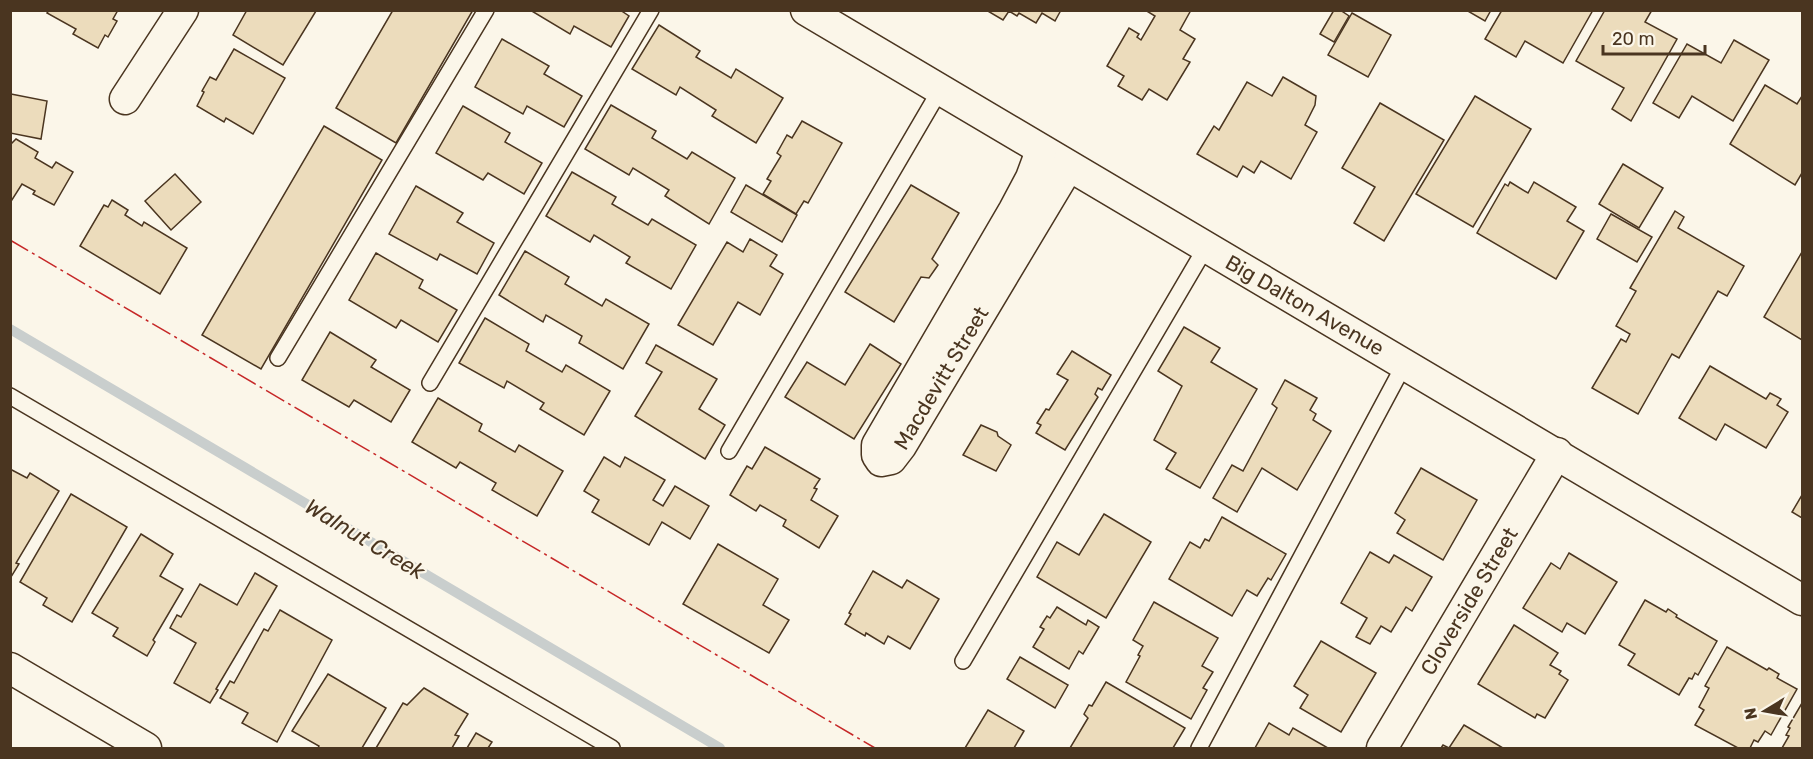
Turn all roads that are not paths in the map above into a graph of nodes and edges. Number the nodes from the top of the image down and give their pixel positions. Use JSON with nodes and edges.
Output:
{"nodes":[{"id":1,"x":183,"y":10,"type":"edge"},
{"id":2,"x":486,"y":10,"type":"edge"},
{"id":3,"x":651,"y":10,"type":"edge"},
{"id":4,"x":806,"y":10,"type":"edge"},
{"id":5,"x":940,"y":90,"type":"junction"},
{"id":6,"x":125,"y":99,"type":"dead end"},
{"id":7,"x":1041,"y":151,"type":"junction"},
{"id":8,"x":1068,"y":167,"type":"junction"},
{"id":9,"x":1206,"y":247,"type":"junction"},
{"id":10,"x":278,"y":358,"type":"dead end"},
{"id":11,"x":1405,"y":363,"type":"junction"},
{"id":12,"x":429,"y":383,"type":"dead end"},
{"id":13,"x":10,"y":396,"type":"edge"},
{"id":14,"x":729,"y":451,"type":"dead end"},
{"id":15,"x":1557,"y":453,"type":"junction"},
{"id":16,"x":1803,"y":600,"type":"edge"},
{"id":17,"x":963,"y":661,"type":"dead end"},
{"id":18,"x":10,"y":668,"type":"edge"},
{"id":19,"x":146,"y":748,"type":"edge"},
{"id":20,"x":612,"y":748,"type":"edge"},
{"id":21,"x":1198,"y":748,"type":"edge"},
{"id":22,"x":1382,"y":748,"type":"edge"}],
"edges":[{"from":1,"to":6,"type":"street"},
{"from":2,"to":10,"type":"lane"},
{"from":3,"to":12,"type":"lane"},
{"from":4,"to":5,"type":"street","name":"Big Dalton Avenue"},
{"from":5,"to":7,"type":"street","name":"Big Dalton Avenue"},
{"from":5,"to":14,"type":"lane"},
{"from":7,"to":8,"type":"street","name":"Big Dalton Avenue"},
{"from":7,"to":8,"type":"street","name":"Macdevitt Street"},
{"from":8,"to":9,"type":"street","name":"Big Dalton Avenue"},
{"from":9,"to":11,"type":"street","name":"Big Dalton Avenue"},
{"from":9,"to":17,"type":"lane"},
{"from":11,"to":15,"type":"street","name":"Big Dalton Avenue"},
{"from":11,"to":21,"type":"lane"},
{"from":13,"to":20,"type":"lane"},
{"from":15,"to":16,"type":"street","name":"Big Dalton Avenue"},
{"from":15,"to":22,"type":"street","name":"Cloverside Street"},
{"from":18,"to":19,"type":"street"}]}
